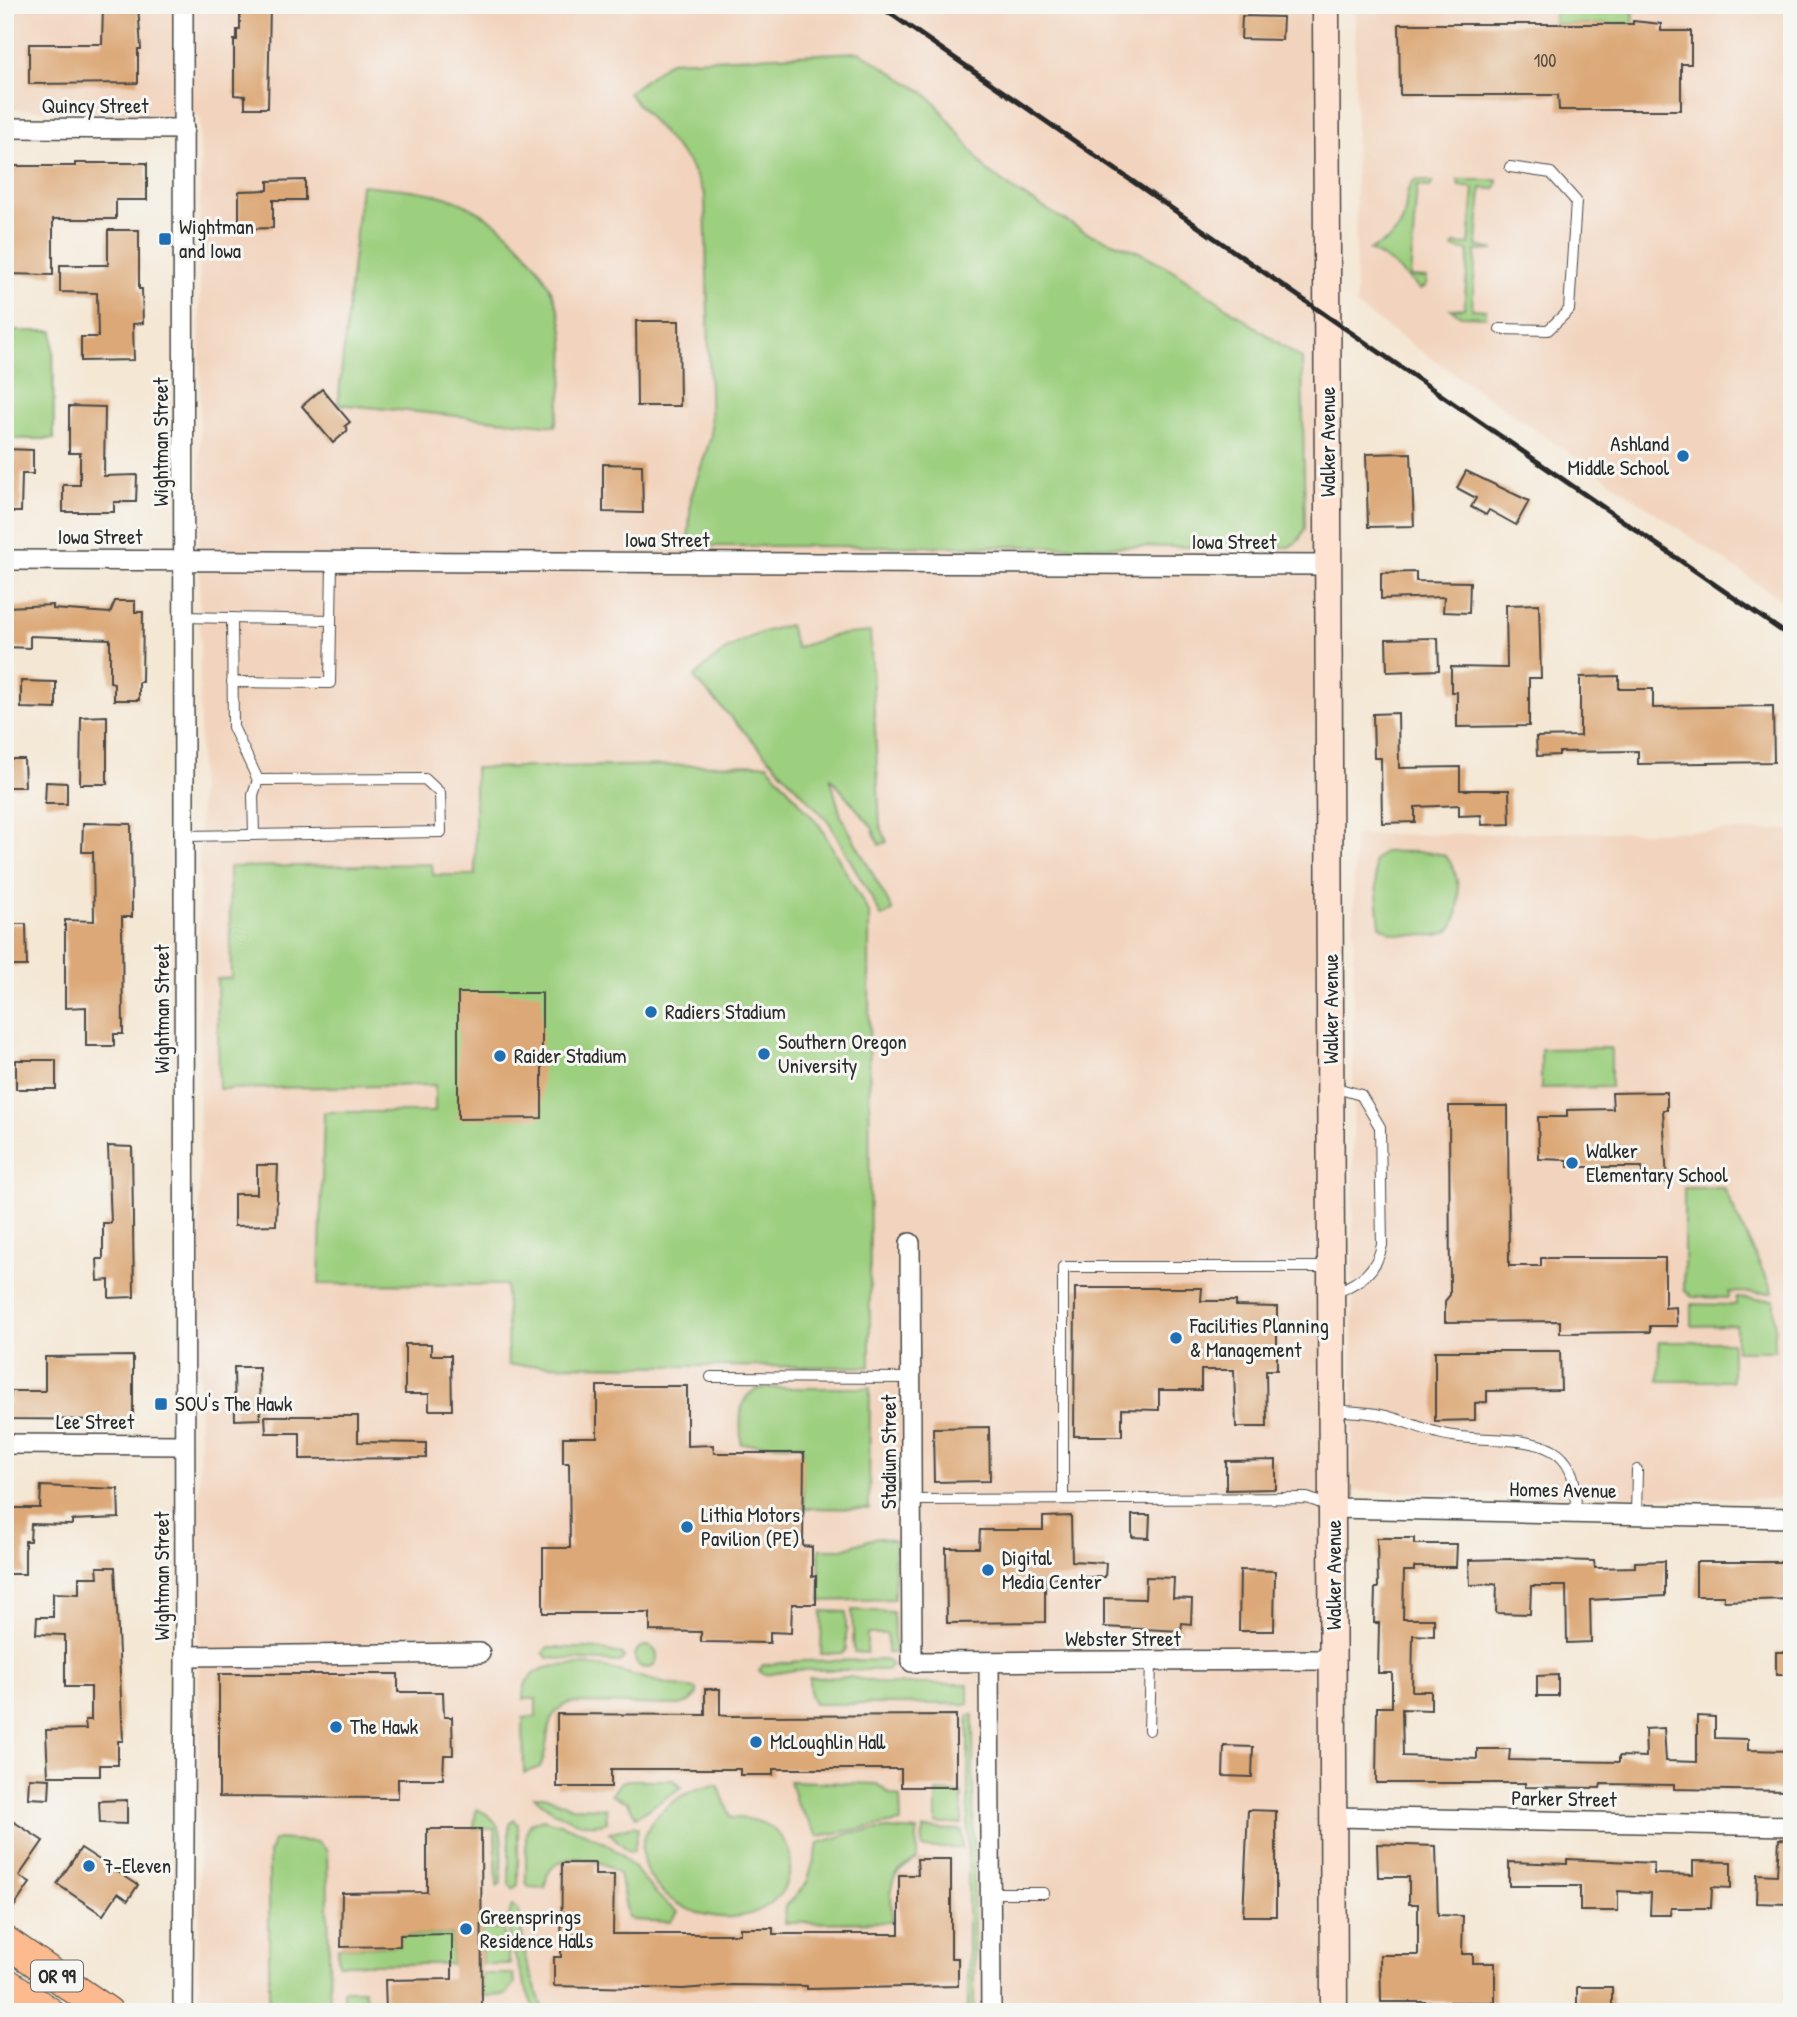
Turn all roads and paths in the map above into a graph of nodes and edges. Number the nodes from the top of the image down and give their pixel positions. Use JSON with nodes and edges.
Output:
{"nodes":[{"id":1,"x":183,"y":5,"type":"edge"},
{"id":2,"x":1326,"y":5,"type":"edge"},
{"id":3,"x":5,"y":128,"type":"edge"},
{"id":4,"x":184,"y":129,"type":"junction"},
{"id":5,"x":1510,"y":167,"type":"dead end"},
{"id":6,"x":1500,"y":328,"type":"dead end"},
{"id":7,"x":5,"y":560,"type":"edge"},
{"id":8,"x":184,"y":560,"type":"junction"},
{"id":9,"x":331,"y":562,"type":"junction"},
{"id":10,"x":1328,"y":565,"type":"junction"},
{"id":11,"x":184,"y":617,"type":"junction"},
{"id":12,"x":232,"y":618,"type":"junction"},
{"id":13,"x":331,"y":620,"type":"junction"},
{"id":14,"x":232,"y":682,"type":"junction"},
{"id":15,"x":258,"y":780,"type":"junction"},
{"id":16,"x":184,"y":835,"type":"junction"},
{"id":17,"x":254,"y":835,"type":"junction"},
{"id":18,"x":1331,"y":1086,"type":"junction"},
{"id":19,"x":910,"y":1242,"type":"dead end"},
{"id":20,"x":1333,"y":1267,"type":"junction"},
{"id":21,"x":1333,"y":1294,"type":"junction"},
{"id":22,"x":711,"y":1377,"type":"dead end"},
{"id":23,"x":911,"y":1378,"type":"junction"},
{"id":24,"x":1333,"y":1410,"type":"junction"},
{"id":25,"x":5,"y":1444,"type":"edge"},
{"id":26,"x":184,"y":1445,"type":"junction"},
{"id":27,"x":1637,"y":1470,"type":"dead end"},
{"id":28,"x":1063,"y":1499,"type":"junction"},
{"id":29,"x":912,"y":1500,"type":"junction"},
{"id":30,"x":1334,"y":1508,"type":"junction"},
{"id":31,"x":1575,"y":1513,"type":"junction"},
{"id":32,"x":1636,"y":1515,"type":"junction"},
{"id":33,"x":1792,"y":1518,"type":"edge"},
{"id":34,"x":480,"y":1653,"type":"dead end"},
{"id":35,"x":186,"y":1656,"type":"junction"},
{"id":36,"x":1334,"y":1660,"type":"junction"},
{"id":37,"x":912,"y":1662,"type":"joint"},
{"id":38,"x":989,"y":1662,"type":"junction"},
{"id":39,"x":1151,"y":1662,"type":"junction"},
{"id":40,"x":1150,"y":1730,"type":"dead end"},
{"id":41,"x":1335,"y":1817,"type":"junction"},
{"id":42,"x":1792,"y":1826,"type":"edge"},
{"id":43,"x":991,"y":1893,"type":"junction"},
{"id":44,"x":1044,"y":1893,"type":"dead end"},
{"id":45,"x":5,"y":1941,"type":"edge"},
{"id":46,"x":5,"y":1982,"type":"edge"},
{"id":47,"x":49,"y":2012,"type":"edge"},
{"id":48,"x":108,"y":2012,"type":"edge"},
{"id":49,"x":183,"y":2012,"type":"edge"},
{"id":50,"x":991,"y":2012,"type":"edge"},
{"id":51,"x":1334,"y":2012,"type":"edge"}],
"edges":[{"from":1,"to":4,"type":"street","name":"Wightman Street"},
{"from":2,"to":10,"type":"street","name":"Walker Avenue"},
{"from":3,"to":4,"type":"street","name":"Quincy Street"},
{"from":4,"to":8,"type":"street","name":"Wightman Street"},
{"from":5,"to":6,"type":"lane"},
{"from":7,"to":8,"type":"street","name":"Iowa Street"},
{"from":8,"to":9,"type":"street","name":"Iowa Street"},
{"from":8,"to":11,"type":"street","name":"Wightman Street"},
{"from":9,"to":10,"type":"street","name":"Iowa Street"},
{"from":9,"to":13,"type":"lane"},
{"from":10,"to":18,"type":"street","name":"Walker Avenue"},
{"from":11,"to":12,"type":"lane"},
{"from":11,"to":16,"type":"street","name":"Wightman Street"},
{"from":12,"to":13,"type":"lane"},
{"from":12,"to":14,"type":"lane"},
{"from":13,"to":14,"type":"lane"},
{"from":14,"to":15,"type":"lane"},
{"from":15,"to":17,"type":"lane"},
{"from":15,"to":17,"type":"lane"},
{"from":16,"to":17,"type":"lane"},
{"from":16,"to":26,"type":"street","name":"Wightman Street"},
{"from":18,"to":20,"type":"street","name":"Walker Avenue"},
{"from":18,"to":21,"type":"lane"},
{"from":19,"to":23,"type":"street","name":"Stadium Street"},
{"from":20,"to":21,"type":"street","name":"Walker Avenue"},
{"from":20,"to":28,"type":"lane"},
{"from":21,"to":24,"type":"street","name":"Walker Avenue"},
{"from":22,"to":23,"type":"lane"},
{"from":23,"to":29,"type":"street","name":"Stadium Street"},
{"from":24,"to":30,"type":"street","name":"Walker Avenue"},
{"from":24,"to":31,"type":"lane"},
{"from":25,"to":26,"type":"street","name":"Lee Street"},
{"from":26,"to":35,"type":"street","name":"Wightman Street"},
{"from":27,"to":32,"type":"lane"},
{"from":28,"to":29,"type":"lane"},
{"from":28,"to":30,"type":"lane"},
{"from":29,"to":37,"type":"street","name":"Stadium Street"},
{"from":30,"to":31,"type":"street","name":"Homes Avenue"},
{"from":30,"to":36,"type":"street","name":"Walker Avenue"},
{"from":31,"to":32,"type":"street","name":"Homes Avenue"},
{"from":32,"to":33,"type":"street","name":"Homes Avenue"},
{"from":34,"to":35,"type":"street"},
{"from":35,"to":49,"type":"street","name":"Wightman Street"},
{"from":36,"to":39,"type":"street","name":"Webster Street"},
{"from":36,"to":41,"type":"street","name":"Walker Avenue"},
{"from":37,"to":38,"type":"street","name":"Webster Street"},
{"from":38,"to":39,"type":"street","name":"Webster Street"},
{"from":38,"to":43,"type":"street"},
{"from":39,"to":40,"type":"lane"},
{"from":41,"to":42,"type":"street","name":"Parker Street"},
{"from":41,"to":51,"type":"street","name":"Walker Avenue"},
{"from":43,"to":44,"type":"lane"},
{"from":43,"to":50,"type":"street"},
{"from":45,"to":48,"type":"main road","number":"OR 99"},
{"from":46,"to":47,"type":"main road","number":"OR 99"}]}
